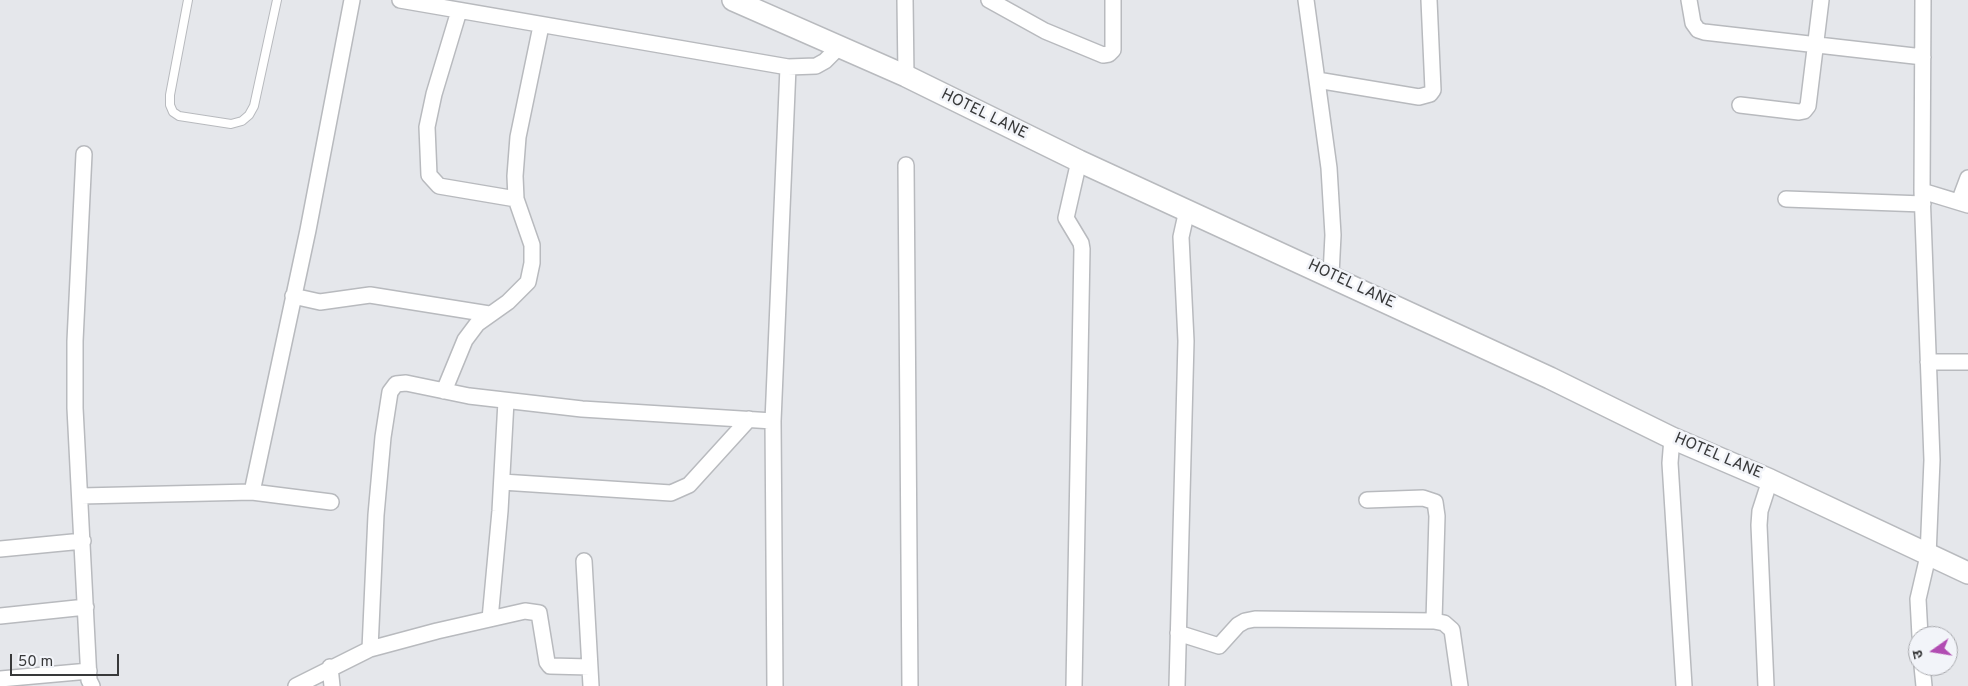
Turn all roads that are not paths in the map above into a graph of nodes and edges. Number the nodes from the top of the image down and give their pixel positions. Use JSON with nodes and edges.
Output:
{"nodes":[{"id":1,"x":188,"y":0,"type":"edge"},
{"id":2,"x":277,"y":0,"type":"edge"},
{"id":3,"x":352,"y":0,"type":"edge"},
{"id":4,"x":400,"y":0,"type":"edge"},
{"id":5,"x":733,"y":0,"type":"edge"},
{"id":6,"x":905,"y":0,"type":"edge"},
{"id":7,"x":1113,"y":0,"type":"edge"},
{"id":8,"x":1306,"y":0,"type":"edge"},
{"id":9,"x":1429,"y":0,"type":"edge"},
{"id":10,"x":1689,"y":0,"type":"edge"},
{"id":11,"x":1822,"y":0,"type":"edge"},
{"id":12,"x":1923,"y":0,"type":"edge"},
{"id":13,"x":997,"y":2,"type":"edge"},
{"id":14,"x":458,"y":11,"type":"junction"},
{"id":15,"x":541,"y":26,"type":"junction"},
{"id":16,"x":1816,"y":45,"type":"junction"},
{"id":17,"x":832,"y":54,"type":"junction"},
{"id":18,"x":1922,"y":57,"type":"junction"},
{"id":19,"x":788,"y":67,"type":"junction"},
{"id":20,"x":906,"y":76,"type":"junction"},
{"id":21,"x":1317,"y":80,"type":"junction"},
{"id":22,"x":1740,"y":105,"type":"dead end"},
{"id":23,"x":84,"y":154,"type":"dead end"},
{"id":24,"x":906,"y":165,"type":"dead end"},
{"id":25,"x":1074,"y":178,"type":"junction"},
{"id":26,"x":1968,"y":178,"type":"edge"},
{"id":27,"x":1922,"y":198,"type":"junction"},
{"id":28,"x":516,"y":199,"type":"junction"},
{"id":29,"x":1786,"y":199,"type":"dead end"},
{"id":30,"x":1963,"y":204,"type":"edge"},
{"id":31,"x":1184,"y":220,"type":"junction"},
{"id":32,"x":1331,"y":275,"type":"junction"},
{"id":33,"x":294,"y":296,"type":"junction"},
{"id":34,"x":489,"y":314,"type":"junction"},
{"id":35,"x":1928,"y":362,"type":"junction"},
{"id":36,"x":1968,"y":362,"type":"edge"},
{"id":37,"x":444,"y":390,"type":"junction"},
{"id":38,"x":506,"y":400,"type":"junction"},
{"id":39,"x":749,"y":419,"type":"junction"},
{"id":40,"x":773,"y":421,"type":"junction"},
{"id":41,"x":1671,"y":451,"type":"junction"},
{"id":42,"x":502,"y":482,"type":"junction"},
{"id":43,"x":1767,"y":489,"type":"junction"},
{"id":44,"x":252,"y":492,"type":"junction"},
{"id":45,"x":81,"y":496,"type":"junction"},
{"id":46,"x":1367,"y":500,"type":"dead end"},
{"id":47,"x":331,"y":502,"type":"dead end"},
{"id":48,"x":83,"y":541,"type":"junction"},
{"id":49,"x":0,"y":549,"type":"edge"},
{"id":50,"x":1928,"y":560,"type":"junction"},
{"id":51,"x":584,"y":561,"type":"dead end"},
{"id":52,"x":1968,"y":573,"type":"edge"},
{"id":53,"x":86,"y":608,"type":"junction"},
{"id":54,"x":0,"y":616,"type":"edge"},
{"id":55,"x":490,"y":619,"type":"junction"},
{"id":56,"x":1434,"y":621,"type":"junction"},
{"id":57,"x":1919,"y":626,"type":"edge"},
{"id":58,"x":1178,"y":633,"type":"junction"},
{"id":59,"x":370,"y":649,"type":"junction"},
{"id":60,"x":330,"y":667,"type":"junction"},
{"id":61,"x":590,"y":667,"type":"junction"},
{"id":62,"x":0,"y":679,"type":"edge"},
{"id":63,"x":90,"y":679,"type":"edge"},
{"id":64,"x":296,"y":686,"type":"edge"},
{"id":65,"x":332,"y":686,"type":"edge"},
{"id":66,"x":591,"y":686,"type":"edge"},
{"id":67,"x":776,"y":686,"type":"edge"},
{"id":68,"x":910,"y":686,"type":"edge"},
{"id":69,"x":1074,"y":686,"type":"edge"},
{"id":70,"x":1177,"y":686,"type":"edge"},
{"id":71,"x":1460,"y":686,"type":"edge"},
{"id":72,"x":1684,"y":686,"type":"edge"},
{"id":73,"x":1766,"y":686,"type":"edge"}],
"edges":[{"from":1,"to":2,"type":"lane"},
{"from":3,"to":33,"type":"street"},
{"from":4,"to":14,"type":"street"},
{"from":5,"to":17,"type":"street","name":"HOTEL LANE"},
{"from":6,"to":20,"type":"street"},
{"from":7,"to":13,"type":"street"},
{"from":8,"to":21,"type":"street"},
{"from":9,"to":21,"type":"street"},
{"from":10,"to":16,"type":"street"},
{"from":11,"to":16,"type":"street"},
{"from":12,"to":18,"type":"street"},
{"from":14,"to":15,"type":"street"},
{"from":14,"to":28,"type":"street"},
{"from":15,"to":19,"type":"street"},
{"from":15,"to":28,"type":"street"},
{"from":16,"to":18,"type":"street"},
{"from":16,"to":22,"type":"street"},
{"from":17,"to":19,"type":"street"},
{"from":17,"to":20,"type":"street","name":"HOTEL LANE"},
{"from":18,"to":27,"type":"street"},
{"from":19,"to":40,"type":"street"},
{"from":20,"to":25,"type":"street","name":"HOTEL LANE"},
{"from":21,"to":32,"type":"street"},
{"from":23,"to":45,"type":"street"},
{"from":24,"to":68,"type":"street"},
{"from":25,"to":31,"type":"street","name":"HOTEL LANE"},
{"from":25,"to":69,"type":"street"},
{"from":26,"to":30,"type":"street"},
{"from":27,"to":29,"type":"street"},
{"from":27,"to":30,"type":"street"},
{"from":27,"to":35,"type":"street"},
{"from":28,"to":34,"type":"street"},
{"from":31,"to":32,"type":"street","name":"HOTEL LANE"},
{"from":31,"to":58,"type":"street"},
{"from":32,"to":41,"type":"street","name":"HOTEL LANE"},
{"from":33,"to":34,"type":"street"},
{"from":33,"to":44,"type":"street"},
{"from":34,"to":37,"type":"street"},
{"from":35,"to":36,"type":"street"},
{"from":35,"to":50,"type":"street"},
{"from":37,"to":38,"type":"street"},
{"from":37,"to":59,"type":"street"},
{"from":38,"to":39,"type":"street"},
{"from":38,"to":42,"type":"street"},
{"from":39,"to":40,"type":"street"},
{"from":39,"to":42,"type":"street"},
{"from":40,"to":67,"type":"street"},
{"from":41,"to":43,"type":"street","name":"HOTEL LANE"},
{"from":41,"to":72,"type":"street"},
{"from":42,"to":55,"type":"street"},
{"from":43,"to":50,"type":"street","name":"HOTEL LANE"},
{"from":43,"to":73,"type":"street"},
{"from":44,"to":45,"type":"street"},
{"from":44,"to":47,"type":"street"},
{"from":45,"to":48,"type":"street"},
{"from":46,"to":56,"type":"street"},
{"from":48,"to":49,"type":"street"},
{"from":48,"to":53,"type":"street"},
{"from":50,"to":52,"type":"street","name":"HOTEL LANE"},
{"from":50,"to":57,"type":"street"},
{"from":51,"to":61,"type":"street"},
{"from":53,"to":54,"type":"street"},
{"from":53,"to":63,"type":"street"},
{"from":55,"to":59,"type":"street"},
{"from":55,"to":61,"type":"street"},
{"from":56,"to":58,"type":"street"},
{"from":56,"to":71,"type":"street"},
{"from":58,"to":70,"type":"street"},
{"from":59,"to":60,"type":"street"},
{"from":60,"to":64,"type":"street"},
{"from":60,"to":65,"type":"street"},
{"from":61,"to":66,"type":"street"},
{"from":62,"to":63,"type":"street"}]}
